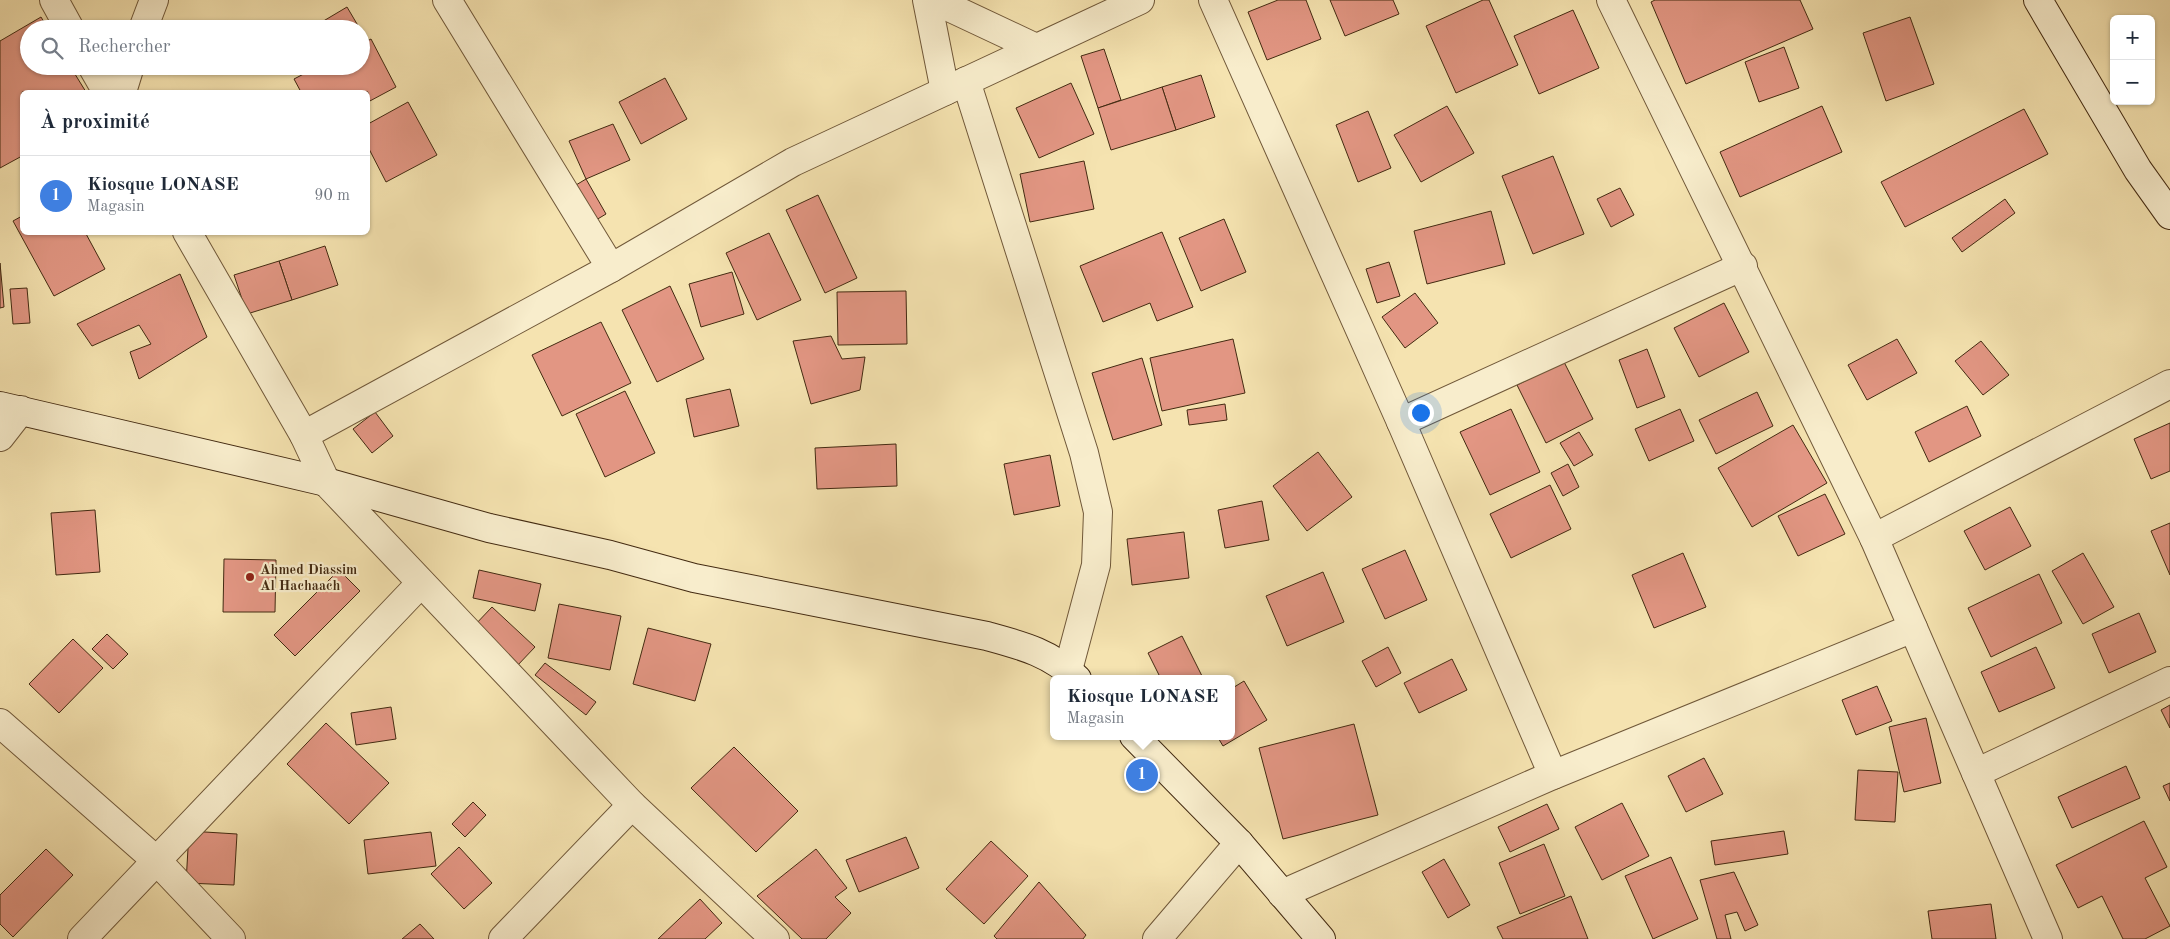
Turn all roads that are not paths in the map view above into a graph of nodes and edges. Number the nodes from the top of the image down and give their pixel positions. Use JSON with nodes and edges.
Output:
{"nodes":[{"id":1,"x":54,"y":0,"type":"edge"},
{"id":2,"x":154,"y":0,"type":"edge"},
{"id":3,"x":447,"y":0,"type":"edge"},
{"id":4,"x":927,"y":0,"type":"edge"},
{"id":5,"x":934,"y":0,"type":"edge"},
{"id":6,"x":1140,"y":0,"type":"edge"},
{"id":7,"x":1213,"y":0,"type":"edge"},
{"id":8,"x":1611,"y":0,"type":"edge"},
{"id":9,"x":2038,"y":0,"type":"edge"},
{"id":10,"x":65,"y":20,"type":"edge"},
{"id":11,"x":146,"y":20,"type":"edge"},
{"id":12,"x":1036,"y":48,"type":"junction"},
{"id":13,"x":97,"y":75,"type":"edge"},
{"id":14,"x":127,"y":75,"type":"edge"},
{"id":15,"x":956,"y":86,"type":"junction"},
{"id":16,"x":106,"y":90,"type":"edge"},
{"id":17,"x":123,"y":90,"type":"edge"},
{"id":18,"x":2170,"y":215,"type":"edge"},
{"id":19,"x":189,"y":235,"type":"edge"},
{"id":20,"x":1743,"y":266,"type":"junction"},
{"id":21,"x":611,"y":268,"type":"junction"},
{"id":22,"x":2170,"y":384,"type":"edge"},
{"id":23,"x":10,"y":408,"type":"edge"},
{"id":24,"x":1401,"y":422,"type":"junction"},
{"id":25,"x":304,"y":435,"type":"junction"},
{"id":26,"x":0,"y":437,"type":"edge"},
{"id":27,"x":326,"y":482,"type":"junction"},
{"id":28,"x":1874,"y":538,"type":"junction"},
{"id":29,"x":421,"y":583,"type":"junction"},
{"id":30,"x":1913,"y":628,"type":"junction"},
{"id":31,"x":1072,"y":674,"type":"edge"},
{"id":32,"x":2170,"y":681,"type":"edge"},
{"id":33,"x":0,"y":723,"type":"edge"},
{"id":34,"x":1138,"y":740,"type":"edge"},
{"id":35,"x":1976,"y":773,"type":"junction"},
{"id":36,"x":1553,"y":775,"type":"junction"},
{"id":37,"x":632,"y":805,"type":"junction"},
{"id":38,"x":1239,"y":843,"type":"junction"},
{"id":39,"x":158,"y":862,"type":"junction"},
{"id":40,"x":1282,"y":894,"type":"junction"},
{"id":41,"x":82,"y":939,"type":"edge"},
{"id":42,"x":231,"y":939,"type":"edge"},
{"id":43,"x":503,"y":939,"type":"edge"},
{"id":44,"x":775,"y":939,"type":"edge"},
{"id":45,"x":1157,"y":939,"type":"edge"},
{"id":46,"x":1321,"y":939,"type":"edge"},
{"id":47,"x":2048,"y":939,"type":"edge"}],
"edges":[{"from":1,"to":10,"type":"street"},
{"from":2,"to":11,"type":"street"},
{"from":3,"to":21,"type":"street"},
{"from":4,"to":15,"type":"street"},
{"from":5,"to":12,"type":"street"},
{"from":6,"to":12,"type":"street"},
{"from":7,"to":24,"type":"street"},
{"from":8,"to":20,"type":"street"},
{"from":9,"to":18,"type":"street"},
{"from":12,"to":15,"type":"street"},
{"from":13,"to":16,"type":"street"},
{"from":14,"to":17,"type":"street"},
{"from":15,"to":21,"type":"street"},
{"from":15,"to":31,"type":"street"},
{"from":19,"to":25,"type":"street"},
{"from":20,"to":24,"type":"street"},
{"from":20,"to":28,"type":"street"},
{"from":21,"to":25,"type":"street"},
{"from":22,"to":28,"type":"street"},
{"from":23,"to":26,"type":"street"},
{"from":23,"to":27,"type":"street"},
{"from":24,"to":36,"type":"street"},
{"from":25,"to":27,"type":"street"},
{"from":27,"to":29,"type":"street"},
{"from":27,"to":31,"type":"street"},
{"from":28,"to":30,"type":"street"},
{"from":29,"to":37,"type":"street"},
{"from":29,"to":39,"type":"street"},
{"from":30,"to":35,"type":"street"},
{"from":30,"to":36,"type":"street"},
{"from":32,"to":35,"type":"street"},
{"from":33,"to":39,"type":"street"},
{"from":34,"to":38,"type":"street"},
{"from":35,"to":47,"type":"street"},
{"from":36,"to":40,"type":"street"},
{"from":37,"to":43,"type":"street"},
{"from":37,"to":44,"type":"street"},
{"from":38,"to":40,"type":"street"},
{"from":38,"to":45,"type":"street"},
{"from":39,"to":41,"type":"street"},
{"from":39,"to":42,"type":"street"},
{"from":40,"to":46,"type":"street"}]}
